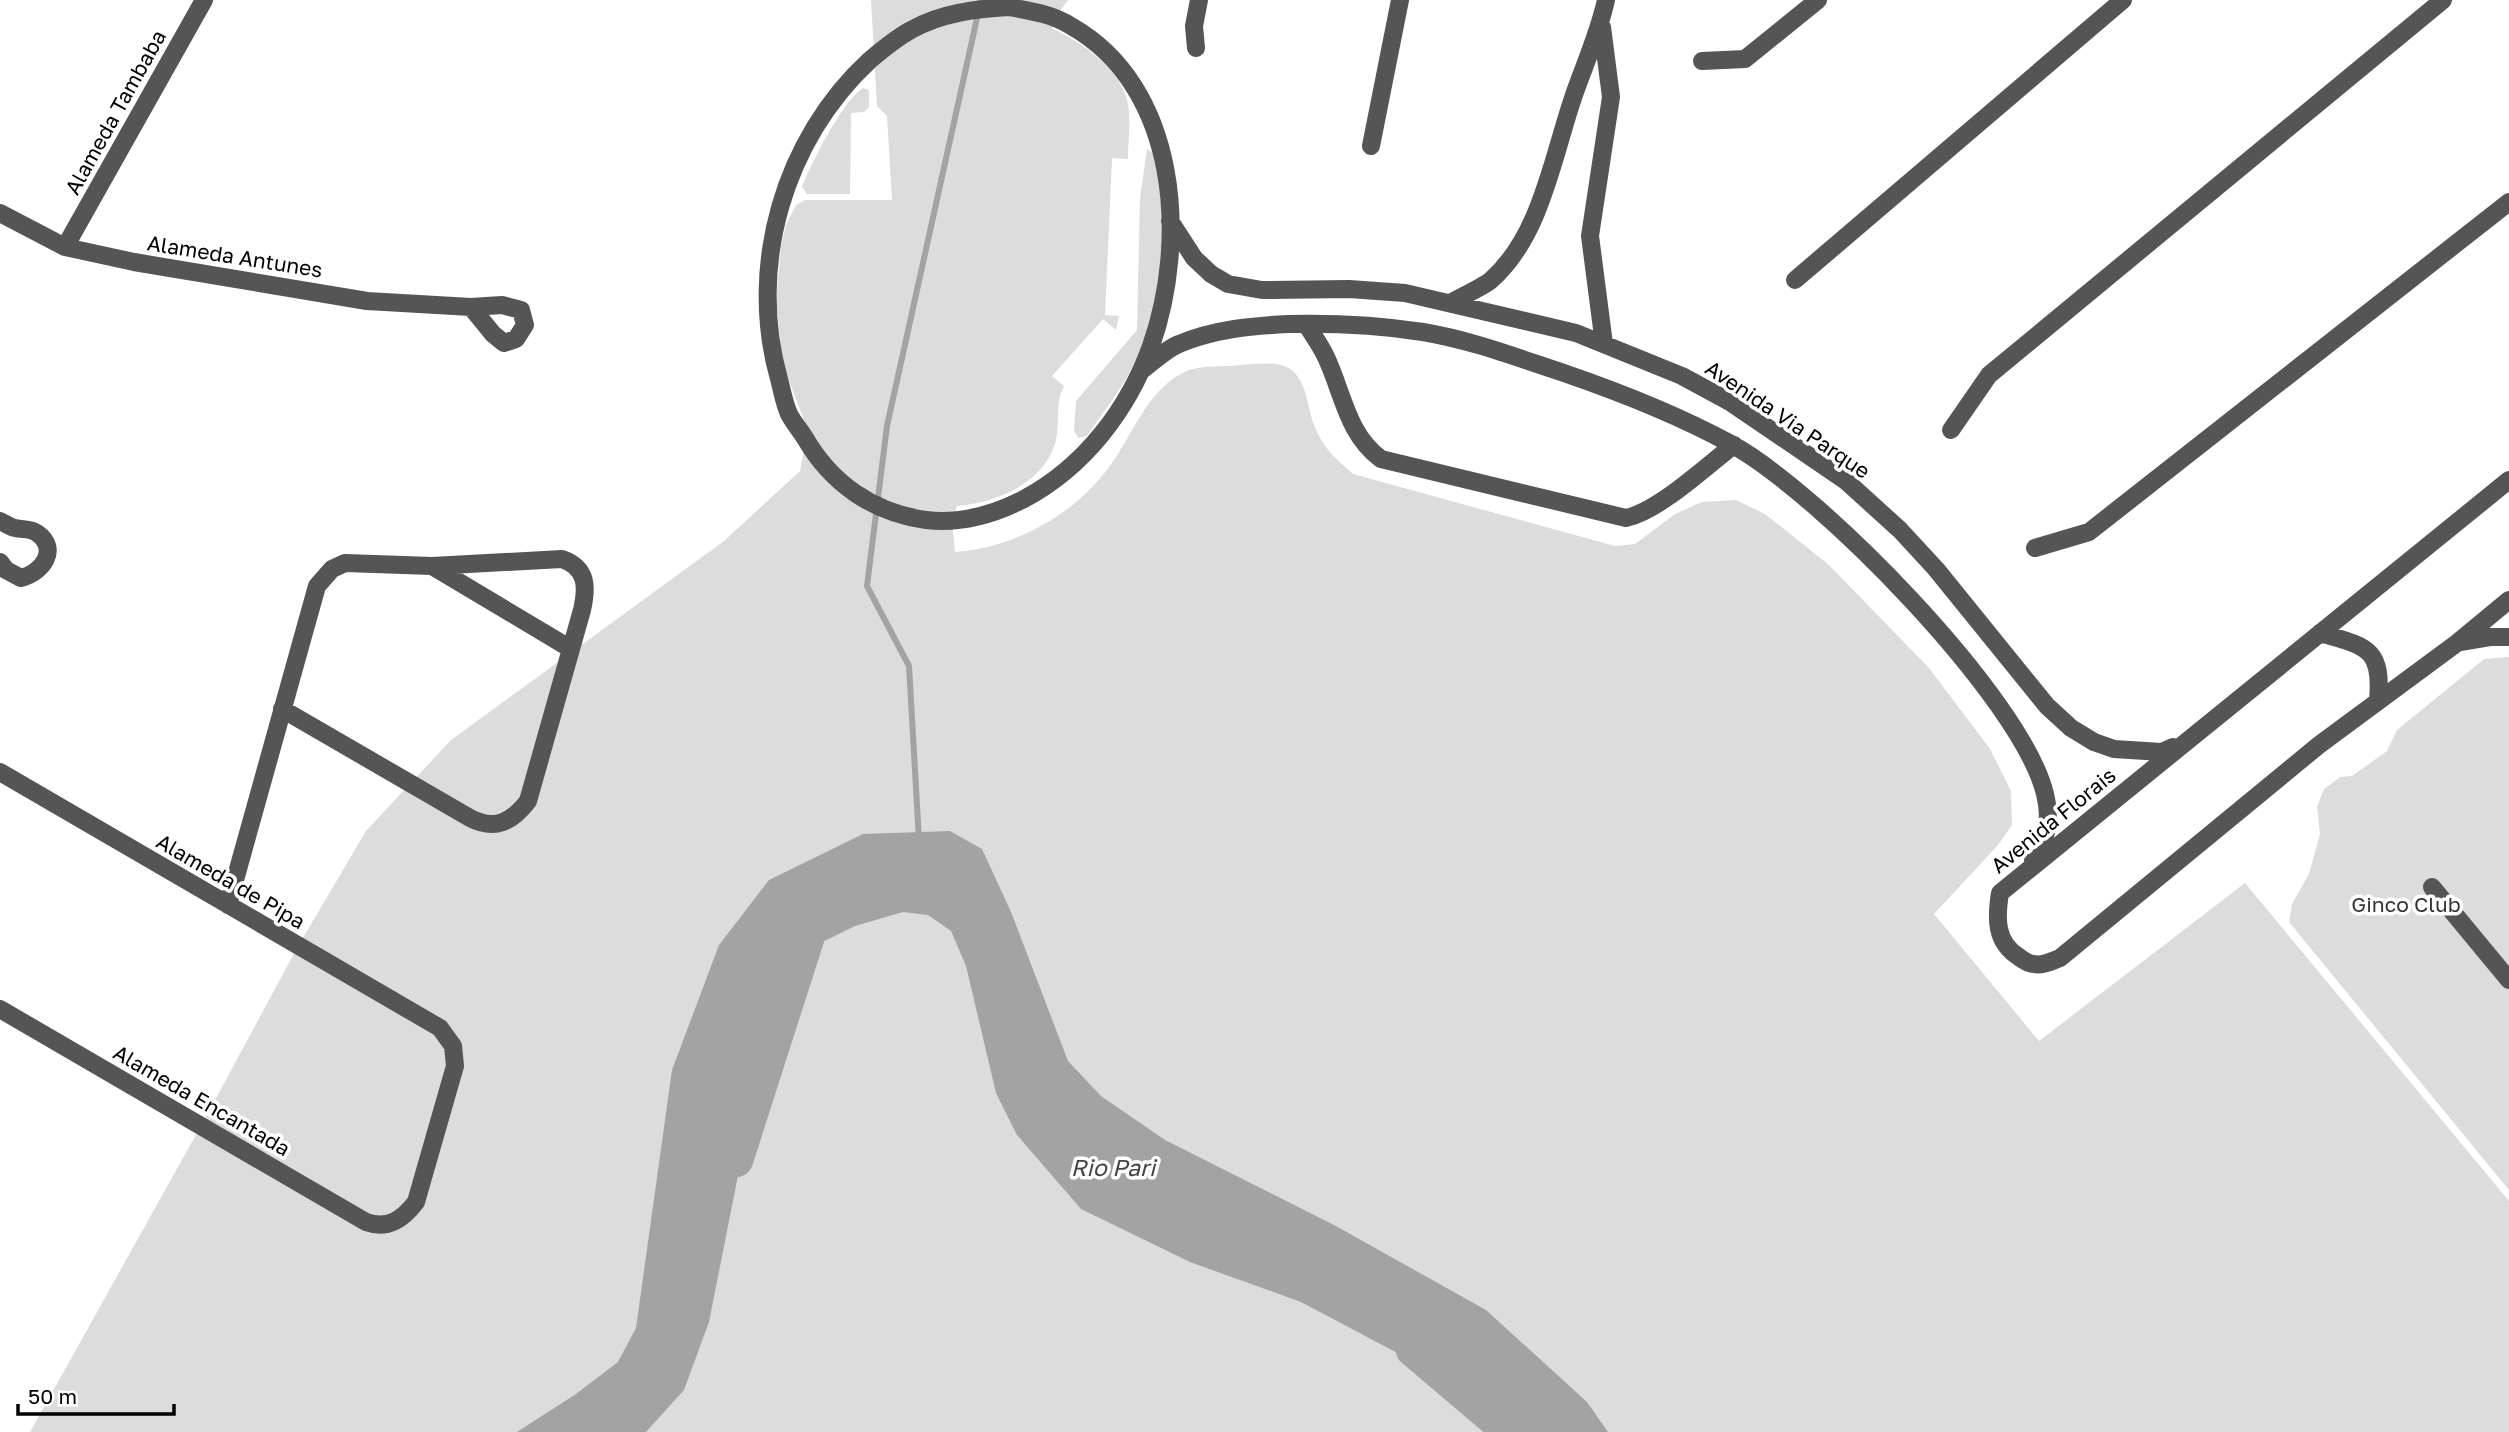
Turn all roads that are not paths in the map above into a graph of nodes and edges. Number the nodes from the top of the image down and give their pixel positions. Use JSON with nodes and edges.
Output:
{"nodes":[{"id":1,"x":204,"y":0,"type":"edge"},
{"id":2,"x":1199,"y":0,"type":"edge"},
{"id":3,"x":1399,"y":0,"type":"edge"},
{"id":4,"x":1606,"y":0,"type":"edge"},
{"id":5,"x":1818,"y":0,"type":"edge"},
{"id":6,"x":2123,"y":0,"type":"edge"},
{"id":7,"x":2442,"y":0,"type":"edge"},
{"id":8,"x":1601,"y":23,"type":"junction"},
{"id":9,"x":1196,"y":47,"type":"dead end"},
{"id":10,"x":1702,"y":61,"type":"dead end"},
{"id":11,"x":1371,"y":146,"type":"dead end"},
{"id":12,"x":2509,"y":202,"type":"edge"},
{"id":13,"x":0,"y":213,"type":"edge"},
{"id":14,"x":1170,"y":221,"type":"junction"},
{"id":15,"x":65,"y":247,"type":"junction"},
{"id":16,"x":1795,"y":281,"type":"dead end"},
{"id":17,"x":1452,"y":302,"type":"junction"},
{"id":18,"x":471,"y":307,"type":"dead end"},
{"id":19,"x":1306,"y":324,"type":"junction"},
{"id":20,"x":1604,"y":344,"type":"junction"},
{"id":21,"x":1139,"y":373,"type":"junction"},
{"id":22,"x":1951,"y":430,"type":"dead end"},
{"id":23,"x":1734,"y":445,"type":"junction"},
{"id":24,"x":2509,"y":480,"type":"edge"},
{"id":25,"x":0,"y":521,"type":"edge"},
{"id":26,"x":2035,"y":548,"type":"dead end"},
{"id":27,"x":0,"y":562,"type":"edge"},
{"id":28,"x":432,"y":566,"type":"junction"},
{"id":29,"x":2509,"y":600,"type":"edge"},
{"id":30,"x":2320,"y":634,"type":"junction"},
{"id":31,"x":2509,"y":637,"type":"edge"},
{"id":32,"x":2456,"y":643,"type":"junction"},
{"id":33,"x":571,"y":649,"type":"junction"},
{"id":34,"x":2378,"y":700,"type":"junction"},
{"id":35,"x":282,"y":709,"type":"junction"},
{"id":36,"x":2186,"y":741,"type":"junction"},
{"id":37,"x":0,"y":772,"type":"edge"},
{"id":38,"x":2023,"y":874,"type":"junction"},
{"id":39,"x":2432,"y":887,"type":"dead end"},
{"id":40,"x":228,"y":905,"type":"junction"},
{"id":41,"x":2509,"y":980,"type":"edge"},
{"id":42,"x":0,"y":1009,"type":"edge"},
{"id":43,"x":384,"y":1224,"type":"joint"}],
"edges":[{"from":1,"to":15,"type":"street","name":"Alameda Tambaba"},
{"from":2,"to":9,"type":"street"},
{"from":3,"to":11,"type":"street"},
{"from":4,"to":8,"type":"street"},
{"from":5,"to":10,"type":"street"},
{"from":6,"to":16,"type":"street"},
{"from":7,"to":22,"type":"street"},
{"from":8,"to":17,"type":"street"},
{"from":8,"to":20,"type":"street"},
{"from":12,"to":26,"type":"street"},
{"from":13,"to":15,"type":"street","name":"Alameda Antunes"},
{"from":14,"to":17,"type":"street","name":"Avenida Via Parque"},
{"from":14,"to":21,"type":"street"},
{"from":14,"to":21,"type":"street"},
{"from":15,"to":18,"type":"street","name":"Alameda Antunes"},
{"from":17,"to":20,"type":"street","name":"Avenida Via Parque"},
{"from":19,"to":21,"type":"street"},
{"from":19,"to":23,"type":"street"},
{"from":19,"to":23,"type":"street"},
{"from":20,"to":36,"type":"street","name":"Avenida Via Parque"},
{"from":23,"to":38,"type":"street"},
{"from":24,"to":30,"type":"street","name":"Avenida Florais"},
{"from":25,"to":27,"type":"street"},
{"from":28,"to":33,"type":"street"},
{"from":28,"to":33,"type":"street"},
{"from":28,"to":35,"type":"street"},
{"from":29,"to":32,"type":"street","name":"Avenida Florais"},
{"from":30,"to":34,"type":"street"},
{"from":30,"to":36,"type":"street","name":"Avenida Florais"},
{"from":31,"to":32,"type":"street"},
{"from":32,"to":34,"type":"street","name":"Avenida Florais"},
{"from":33,"to":35,"type":"street"},
{"from":34,"to":38,"type":"street","name":"Avenida Florais"},
{"from":35,"to":40,"type":"street"},
{"from":36,"to":38,"type":"street","name":"Avenida Florais"},
{"from":37,"to":40,"type":"street","name":"Alameda de Pipa"},
{"from":39,"to":41,"type":"street"},
{"from":40,"to":43,"type":"street","name":"Alameda de Pipa"},
{"from":42,"to":43,"type":"street","name":"Alameda Encantada"}]}
